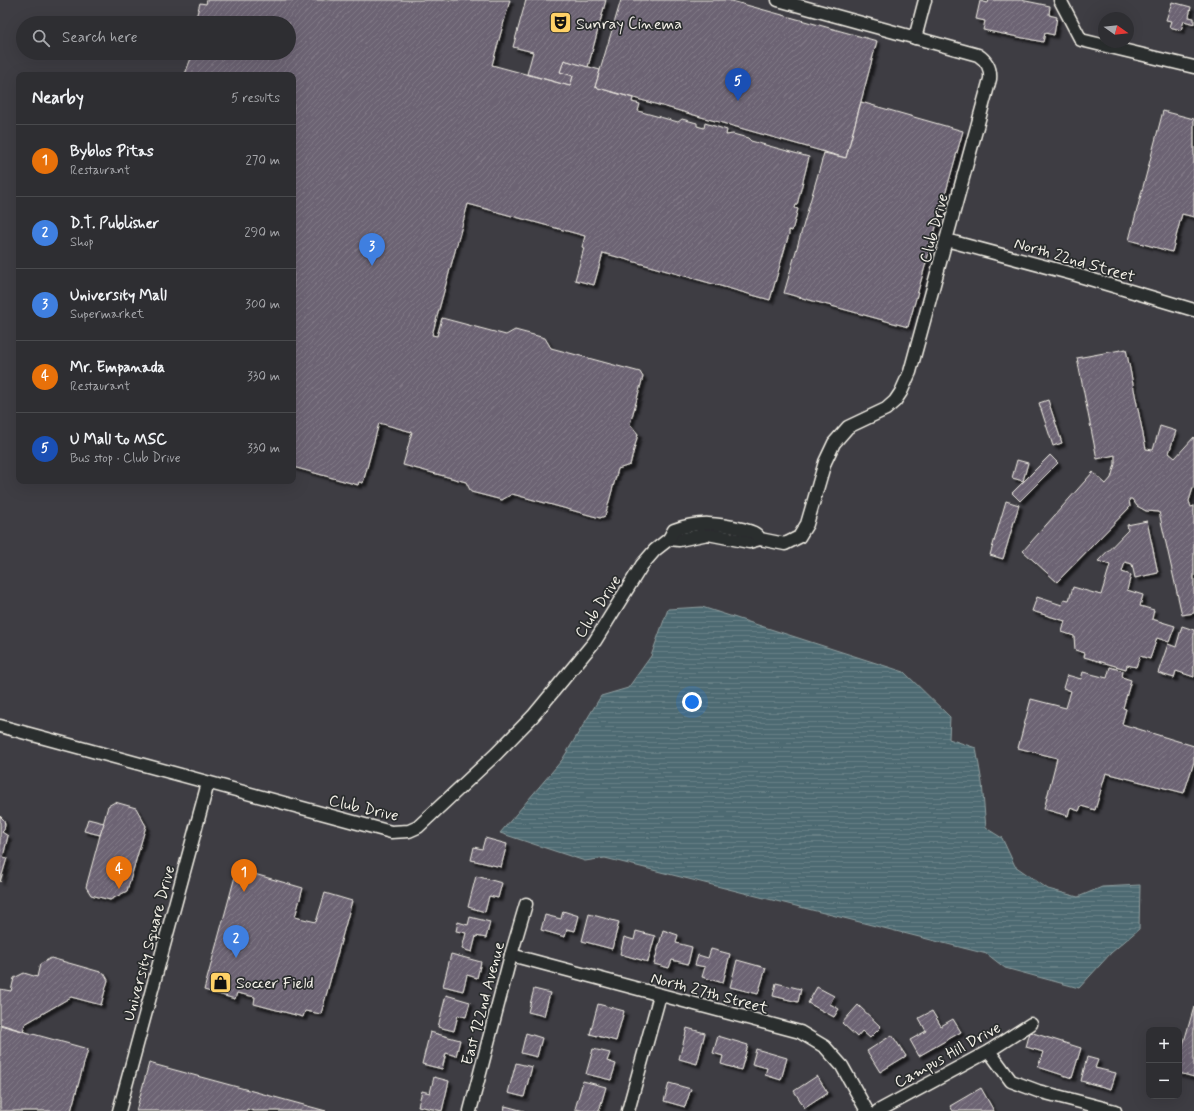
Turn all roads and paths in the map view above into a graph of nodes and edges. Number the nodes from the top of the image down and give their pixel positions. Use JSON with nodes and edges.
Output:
{"nodes":[{"id":1,"x":778,"y":0,"type":"edge"},
{"id":2,"x":925,"y":0,"type":"edge"},
{"id":3,"x":1060,"y":0,"type":"edge"},
{"id":4,"x":915,"y":38,"type":"junction"},
{"id":5,"x":1194,"y":67,"type":"edge"},
{"id":6,"x":946,"y":240,"type":"junction"},
{"id":7,"x":1194,"y":310,"type":"edge"},
{"id":8,"x":0,"y":726,"type":"edge"},
{"id":9,"x":208,"y":783,"type":"junction"},
{"id":10,"x":526,"y":904,"type":"dead end"},
{"id":11,"x":511,"y":955,"type":"junction"},
{"id":12,"x":660,"y":995,"type":"junction"},
{"id":13,"x":1031,"y":1024,"type":"dead end"},
{"id":14,"x":989,"y":1051,"type":"junction"},
{"id":15,"x":119,"y":1111,"type":"edge"},
{"id":16,"x":470,"y":1111,"type":"edge"},
{"id":17,"x":628,"y":1111,"type":"edge"},
{"id":18,"x":867,"y":1111,"type":"edge"},
{"id":19,"x":878,"y":1111,"type":"edge"},
{"id":20,"x":1116,"y":1111,"type":"edge"}],
"edges":[{"from":1,"to":4,"type":"street","name":"Club Drive"},
{"from":2,"to":4,"type":"street"},
{"from":3,"to":5,"type":"street"},
{"from":4,"to":6,"type":"street","name":"Club Drive"},
{"from":6,"to":7,"type":"street","name":"North 22nd Street"},
{"from":6,"to":9,"type":"street","name":"Club Drive"},
{"from":8,"to":9,"type":"street","name":"Club Drive"},
{"from":9,"to":15,"type":"street","name":"University Square Drive"},
{"from":10,"to":11,"type":"street","name":"East 122nd Avenue"},
{"from":11,"to":12,"type":"street","name":"North 27th Street"},
{"from":11,"to":16,"type":"street","name":"East 122nd Avenue"},
{"from":12,"to":17,"type":"street"},
{"from":12,"to":18,"type":"street","name":"North 27th Street"},
{"from":13,"to":14,"type":"street","name":"Campus Hill Drive"},
{"from":14,"to":19,"type":"street","name":"Campus Hill Drive"},
{"from":14,"to":20,"type":"street"}]}
